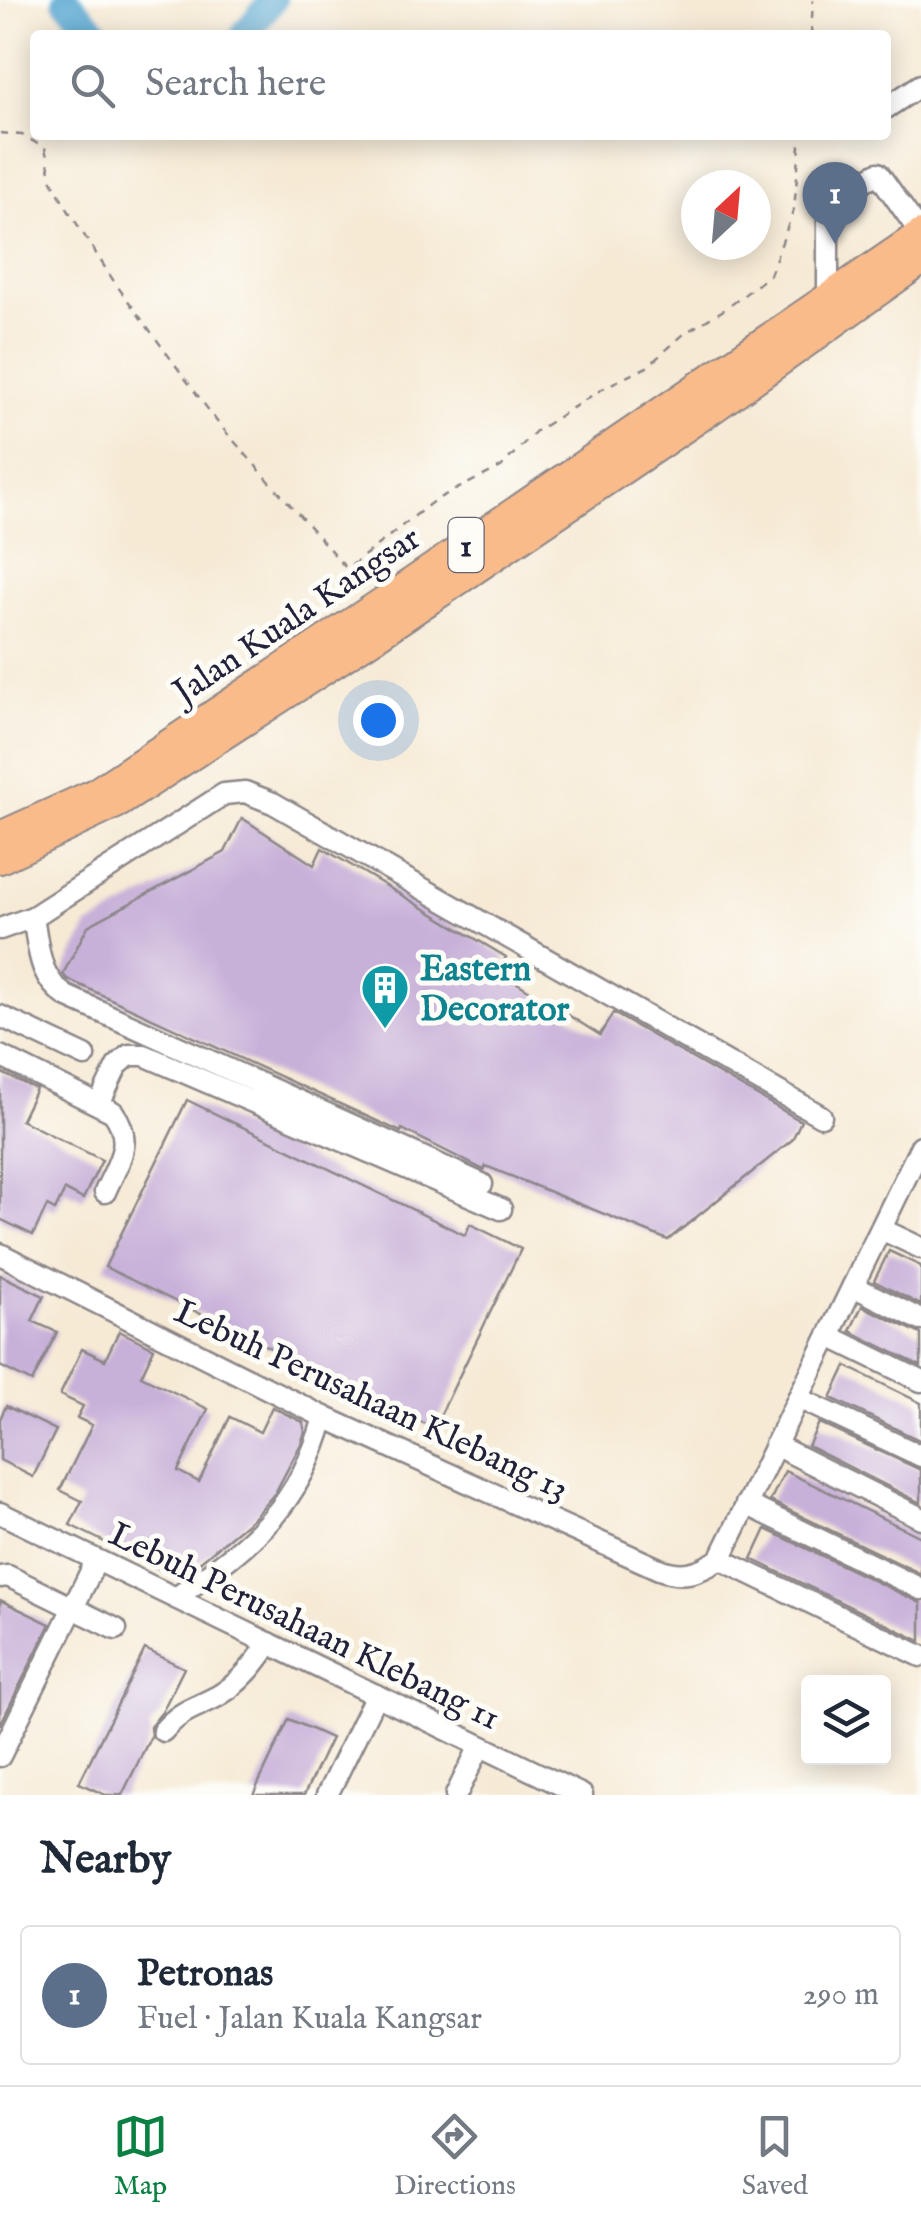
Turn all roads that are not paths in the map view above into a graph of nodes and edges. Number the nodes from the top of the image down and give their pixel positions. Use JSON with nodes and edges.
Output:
{"nodes":[{"id":1,"x":921,"y":85,"type":"edge"},
{"id":2,"x":891,"y":105,"type":"edge"},
{"id":3,"x":921,"y":234,"type":"edge"},
{"id":4,"x":921,"y":262,"type":"edge"},
{"id":5,"x":828,"y":298,"type":"junction"},
{"id":6,"x":0,"y":836,"type":"edge"},
{"id":7,"x":0,"y":858,"type":"edge"},
{"id":8,"x":33,"y":917,"type":"junction"},
{"id":9,"x":0,"y":929,"type":"edge"},
{"id":10,"x":0,"y":1016,"type":"edge"},
{"id":11,"x":0,"y":1056,"type":"edge"},
{"id":12,"x":85,"y":1056,"type":"dead end"},
{"id":13,"x":99,"y":1104,"type":"junction"},
{"id":14,"x":821,"y":1116,"type":"dead end"},
{"id":15,"x":921,"y":1146,"type":"edge"},
{"id":16,"x":914,"y":1177,"type":"edge"},
{"id":17,"x":482,"y":1184,"type":"dead end"},
{"id":18,"x":104,"y":1192,"type":"dead end"},
{"id":19,"x":501,"y":1209,"type":"dead end"},
{"id":20,"x":881,"y":1228,"type":"junction"},
{"id":21,"x":921,"y":1248,"type":"edge"},
{"id":22,"x":0,"y":1254,"type":"edge"},
{"id":23,"x":853,"y":1286,"type":"junction"},
{"id":24,"x":921,"y":1320,"type":"edge"},
{"id":25,"x":829,"y":1336,"type":"junction"},
{"id":26,"x":921,"y":1381,"type":"edge"},
{"id":27,"x":798,"y":1398,"type":"junction"},
{"id":28,"x":324,"y":1417,"type":"junction"},
{"id":29,"x":775,"y":1445,"type":"junction"},
{"id":30,"x":921,"y":1456,"type":"edge"},
{"id":31,"x":746,"y":1504,"type":"junction"},
{"id":32,"x":0,"y":1513,"type":"edge"},
{"id":33,"x":921,"y":1518,"type":"edge"},
{"id":34,"x":720,"y":1559,"type":"junction"},
{"id":35,"x":96,"y":1561,"type":"junction"},
{"id":36,"x":0,"y":1578,"type":"edge"},
{"id":37,"x":921,"y":1589,"type":"edge"},
{"id":38,"x":176,"y":1598,"type":"junction"},
{"id":39,"x":73,"y":1608,"type":"junction"},
{"id":40,"x":116,"y":1628,"type":"dead end"},
{"id":41,"x":268,"y":1642,"type":"junction"},
{"id":42,"x":921,"y":1656,"type":"edge"},
{"id":43,"x":376,"y":1695,"type":"junction"},
{"id":44,"x":162,"y":1731,"type":"dead end"},
{"id":45,"x":480,"y":1746,"type":"junction"},
{"id":46,"x":0,"y":1756,"type":"edge"},
{"id":47,"x":327,"y":1795,"type":"edge"},
{"id":48,"x":456,"y":1795,"type":"edge"},
{"id":49,"x":582,"y":1795,"type":"edge"}],
"edges":[{"from":1,"to":2,"type":"street"},
{"from":3,"to":5,"type":"highway","name":"Jalan Kuala Kangsar","number":"1"},
{"from":3,"to":5,"type":"street"},
{"from":4,"to":7,"type":"highway","name":"Jalan Kuala Kangsar","number":"1"},
{"from":5,"to":6,"type":"highway","name":"Jalan Kuala Kangsar","number":"1"},
{"from":8,"to":9,"type":"street"},
{"from":8,"to":14,"type":"street"},
{"from":8,"to":17,"type":"street"},
{"from":10,"to":12,"type":"street"},
{"from":11,"to":13,"type":"street"},
{"from":13,"to":18,"type":"street"},
{"from":13,"to":19,"type":"street"},
{"from":15,"to":16,"type":"street"},
{"from":16,"to":20,"type":"street"},
{"from":20,"to":21,"type":"street"},
{"from":20,"to":23,"type":"street"},
{"from":22,"to":28,"type":"street","name":"Lebuh Perusahaan Klebang 13"},
{"from":23,"to":24,"type":"street"},
{"from":23,"to":25,"type":"street"},
{"from":25,"to":26,"type":"street"},
{"from":25,"to":27,"type":"street"},
{"from":27,"to":29,"type":"street"},
{"from":27,"to":30,"type":"street"},
{"from":28,"to":34,"type":"street","name":"Lebuh Perusahaan Klebang 13"},
{"from":28,"to":38,"type":"street"},
{"from":29,"to":31,"type":"street"},
{"from":29,"to":33,"type":"street"},
{"from":31,"to":34,"type":"street"},
{"from":31,"to":37,"type":"street"},
{"from":32,"to":35,"type":"street","name":"Lebuh Perusahaan Klebang 11"},
{"from":34,"to":42,"type":"street"},
{"from":35,"to":38,"type":"street","name":"Lebuh Perusahaan Klebang 11"},
{"from":35,"to":39,"type":"street"},
{"from":36,"to":39,"type":"street"},
{"from":38,"to":41,"type":"street","name":"Lebuh Perusahaan Klebang 11"},
{"from":39,"to":40,"type":"street"},
{"from":39,"to":46,"type":"street"},
{"from":41,"to":43,"type":"street","name":"Lebuh Perusahaan Klebang 11"},
{"from":41,"to":44,"type":"street"},
{"from":43,"to":45,"type":"street","name":"Lebuh Perusahaan Klebang 11"},
{"from":43,"to":47,"type":"street"},
{"from":45,"to":48,"type":"street"},
{"from":45,"to":49,"type":"street","name":"Lebuh Perusahaan Klebang 11"}]}
